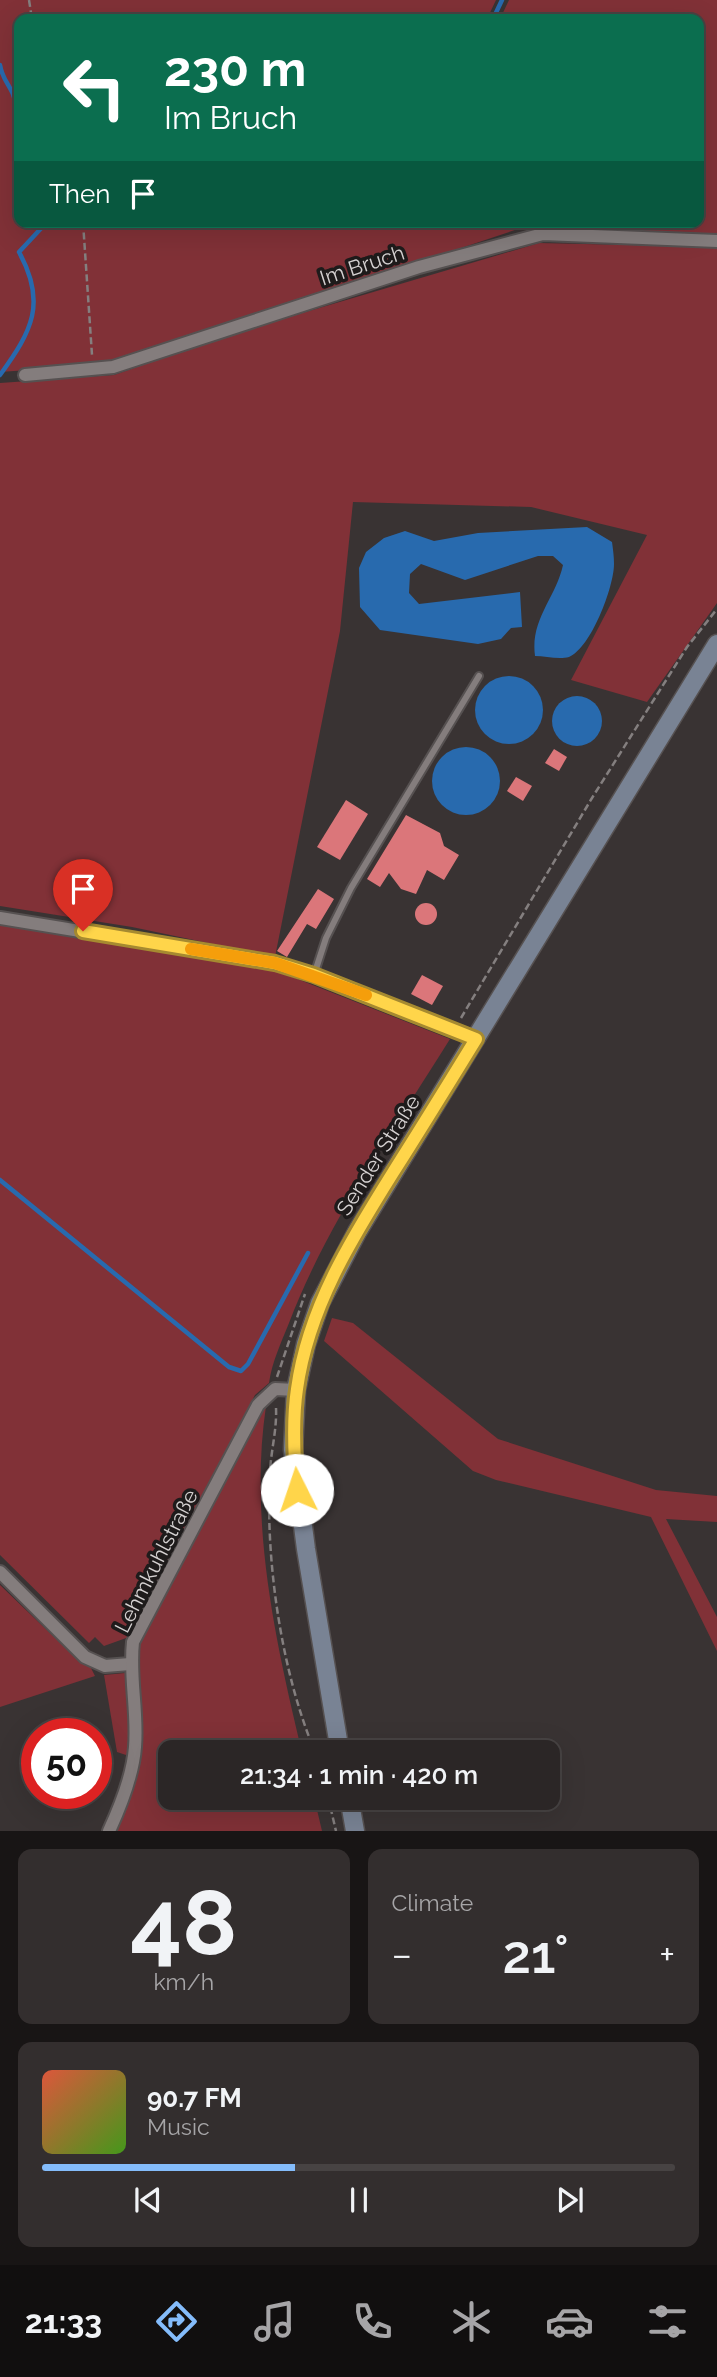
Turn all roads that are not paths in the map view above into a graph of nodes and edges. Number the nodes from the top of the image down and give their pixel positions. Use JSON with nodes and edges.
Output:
{"nodes":[{"id":1,"x":717,"y":242,"type":"edge"},
{"id":2,"x":25,"y":375,"type":"dead end"},
{"id":3,"x":717,"y":644,"type":"edge"},
{"id":4,"x":479,"y":677,"type":"dead end"},
{"id":5,"x":0,"y":918,"type":"edge"},
{"id":6,"x":314,"y":975,"type":"junction"},
{"id":7,"x":476,"y":1039,"type":"junction"},
{"id":8,"x":296,"y":1390,"type":"junction"},
{"id":9,"x":0,"y":1572,"type":"edge"},
{"id":10,"x":130,"y":1664,"type":"junction"},
{"id":11,"x":338,"y":1740,"type":"edge"},
{"id":12,"x":351,"y":1810,"type":"edge"},
{"id":13,"x":109,"y":1831,"type":"edge"},
{"id":14,"x":355,"y":1831,"type":"edge"}],
"edges":[{"from":1,"to":2,"type":"street","name":"Im Bruch"},
{"from":3,"to":7,"type":"main road","name":"Sender Straße"},
{"from":4,"to":6,"type":"lane"},
{"from":5,"to":6,"type":"street"},
{"from":6,"to":7,"type":"street"},
{"from":7,"to":8,"type":"main road","name":"Sender Straße"},
{"from":8,"to":10,"type":"street","name":"Lehmkuhlstraße"},
{"from":8,"to":11,"type":"main road","name":"Sender Straße"},
{"from":9,"to":10,"type":"street","name":"Lehmkuhlstraße"},
{"from":10,"to":13,"type":"street"},
{"from":12,"to":14,"type":"main road"}]}
